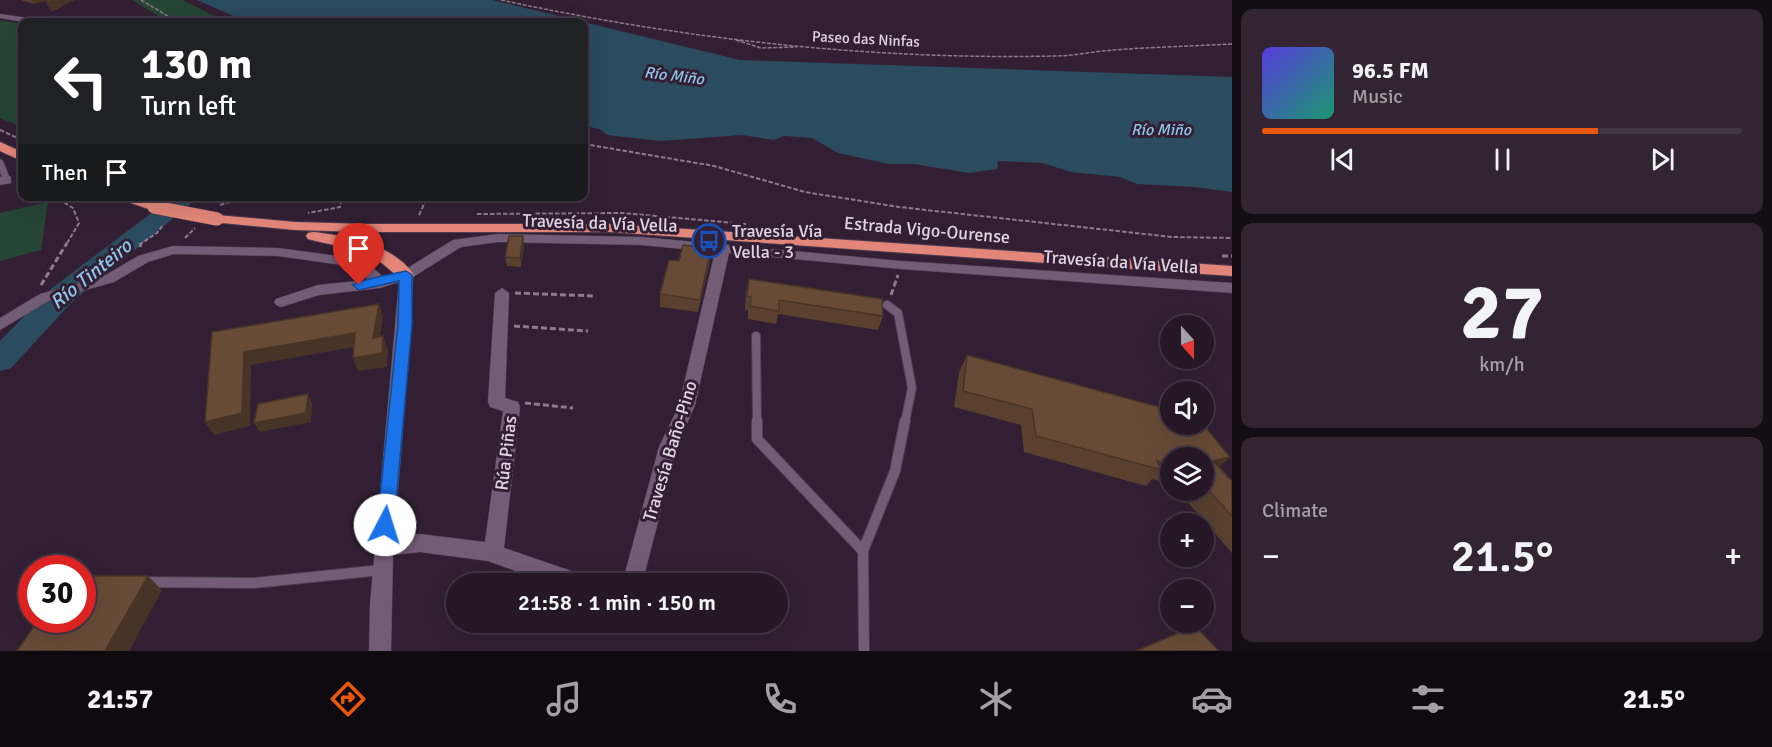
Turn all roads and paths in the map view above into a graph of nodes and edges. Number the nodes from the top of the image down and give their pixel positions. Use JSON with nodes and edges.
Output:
{"nodes":[{"id":1,"x":141,"y":0,"type":"edge"},
{"id":2,"x":501,"y":0,"type":"edge"},
{"id":3,"x":0,"y":16,"type":"edge"},
{"id":4,"x":171,"y":18,"type":"edge"},
{"id":5,"x":18,"y":19,"type":"edge"},
{"id":6,"x":735,"y":39,"type":"junction"},
{"id":7,"x":1232,"y":44,"type":"edge"},
{"id":8,"x":798,"y":46,"type":"junction"},
{"id":9,"x":0,"y":130,"type":"edge"},
{"id":10,"x":18,"y":138,"type":"edge"},
{"id":11,"x":588,"y":145,"type":"edge"},
{"id":12,"x":0,"y":163,"type":"edge"},
{"id":13,"x":4,"y":181,"type":"edge"},
{"id":14,"x":61,"y":201,"type":"edge"},
{"id":15,"x":134,"y":201,"type":"edge"},
{"id":16,"x":288,"y":201,"type":"edge"},
{"id":17,"x":304,"y":201,"type":"edge"},
{"id":18,"x":339,"y":201,"type":"edge"},
{"id":19,"x":426,"y":201,"type":"edge"},
{"id":20,"x":301,"y":214,"type":"dead end"},
{"id":21,"x":419,"y":215,"type":"dead end"},
{"id":22,"x":215,"y":222,"type":"junction"},
{"id":23,"x":164,"y":224,"type":"dead end"},
{"id":24,"x":1232,"y":238,"type":"edge"},
{"id":25,"x":723,"y":248,"type":"junction"},
{"id":26,"x":143,"y":259,"type":"junction"},
{"id":27,"x":901,"y":265,"type":"junction"},
{"id":28,"x":1232,"y":271,"type":"edge"},
{"id":29,"x":406,"y":275,"type":"junction"},
{"id":30,"x":380,"y":283,"type":"junction"},
{"id":31,"x":1232,"y":288,"type":"edge"},
{"id":32,"x":502,"y":292,"type":"joint"},
{"id":33,"x":596,"y":296,"type":"dead end"},
{"id":34,"x":33,"y":302,"type":"junction"},
{"id":35,"x":281,"y":302,"type":"dead end"},
{"id":36,"x":887,"y":305,"type":"joint"},
{"id":37,"x":0,"y":325,"type":"edge"},
{"id":38,"x":500,"y":325,"type":"junction"},
{"id":39,"x":588,"y":331,"type":"dead end"},
{"id":40,"x":756,"y":336,"type":"dead end"},
{"id":41,"x":512,"y":407,"type":"junction"},
{"id":42,"x":573,"y":408,"type":"dead end"},
{"id":43,"x":383,"y":547,"type":"junction"},
{"id":44,"x":863,"y":551,"type":"junction"},
{"id":45,"x":493,"y":553,"type":"junction"},
{"id":46,"x":381,"y":570,"type":"junction"},
{"id":47,"x":550,"y":573,"type":"edge"},
{"id":48,"x":635,"y":573,"type":"edge"},
{"id":49,"x":128,"y":582,"type":"edge"},
{"id":50,"x":380,"y":651,"type":"edge"},
{"id":51,"x":864,"y":651,"type":"edge"}],
"edges":[{"from":1,"to":4,"type":"path"},
{"from":2,"to":6,"type":"path","name":"Paseo das Ninfas"},
{"from":3,"to":5,"type":"street"},
{"from":6,"to":8,"type":"path","name":"Paseo das Ninfas"},
{"from":6,"to":8,"type":"path"},
{"from":7,"to":8,"type":"path","name":"Paseo das Ninfas"},
{"from":9,"to":10,"type":"path"},
{"from":11,"to":24,"type":"path"},
{"from":12,"to":13,"type":"lane"},
{"from":14,"to":34,"type":"path"},
{"from":15,"to":22,"type":"highway","bridge":true},
{"from":16,"to":17,"type":"path"},
{"from":18,"to":20,"type":"path"},
{"from":19,"to":21,"type":"path"},
{"from":22,"to":28,"type":"highway","name":"Estrada Vigo-Ourense"},
{"from":22,"to":29,"type":"highway"},
{"from":23,"to":26,"type":"path"},
{"from":25,"to":27,"type":"street","name":"Travesía da Vía Vella"},
{"from":25,"to":29,"type":"street","name":"Travesía da Vía Vella"},
{"from":25,"to":48,"type":"street","name":"Travesía Baño-Pino"},
{"from":26,"to":30,"type":"street"},
{"from":26,"to":34,"type":"street"},
{"from":27,"to":31,"type":"street","name":"Travesía da Vía Vella"},
{"from":27,"to":36,"type":"path"},
{"from":29,"to":30,"type":"street","name":"Travesía da Vía Vella"},
{"from":29,"to":43,"type":"street"},
{"from":30,"to":35,"type":"street","name":"Travesía da Vía Vella"},
{"from":32,"to":33,"type":"path"},
{"from":32,"to":38,"type":"street","name":"Rúa Piñas"},
{"from":34,"to":37,"type":"street"},
{"from":36,"to":44,"type":"lane"},
{"from":38,"to":39,"type":"path"},
{"from":38,"to":41,"type":"street","name":"Rúa Piñas"},
{"from":40,"to":44,"type":"lane"},
{"from":41,"to":42,"type":"path"},
{"from":41,"to":45,"type":"street","name":"Rúa Piñas"},
{"from":43,"to":45,"type":"street"},
{"from":43,"to":46,"type":"street"},
{"from":44,"to":51,"type":"lane"},
{"from":45,"to":47,"type":"street"},
{"from":46,"to":49,"type":"lane"},
{"from":46,"to":50,"type":"street"}]}
